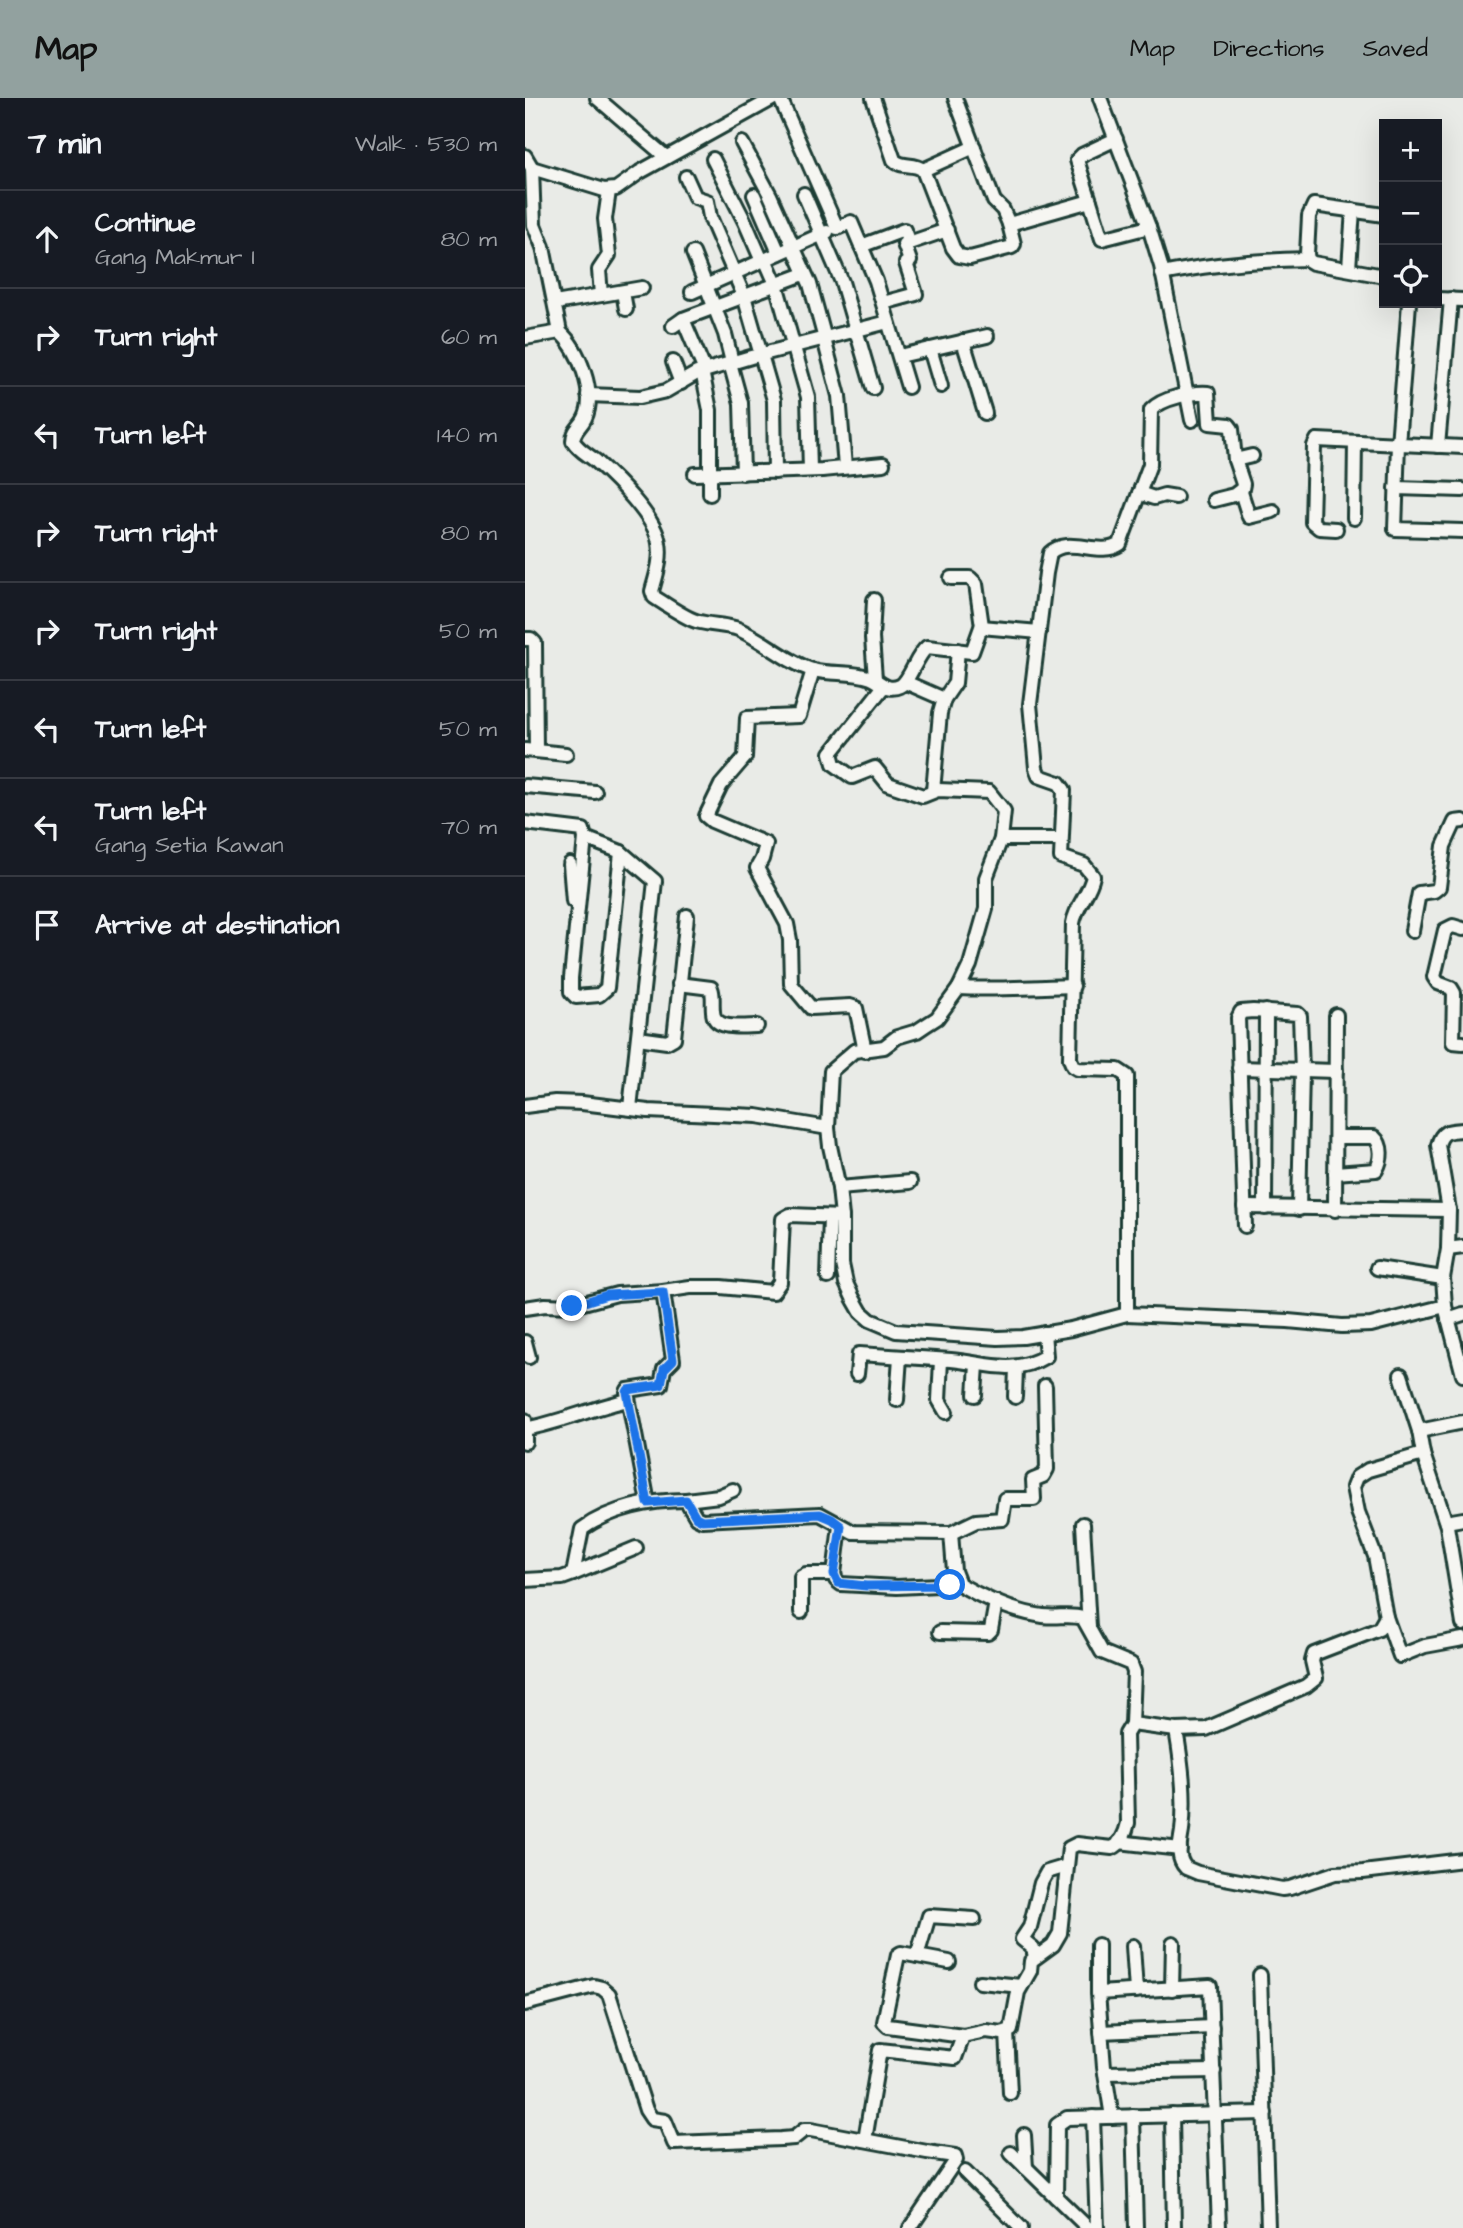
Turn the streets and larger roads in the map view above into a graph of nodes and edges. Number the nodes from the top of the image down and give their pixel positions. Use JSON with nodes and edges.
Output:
{"nodes":[{"id":1,"x":597,"y":98,"type":"edge"},
{"id":2,"x":774,"y":98,"type":"edge"},
{"id":3,"x":780,"y":98,"type":"edge"},
{"id":4,"x":873,"y":98,"type":"edge"},
{"id":5,"x":955,"y":98,"type":"edge"},
{"id":6,"x":1100,"y":98,"type":"edge"},
{"id":7,"x":1116,"y":139,"type":"junction"},
{"id":8,"x":741,"y":143,"type":"dead end"},
{"id":9,"x":974,"y":147,"type":"junction"},
{"id":10,"x":525,"y":156,"type":"edge"},
{"id":11,"x":666,"y":157,"type":"junction"},
{"id":12,"x":713,"y":159,"type":"dead end"},
{"id":13,"x":532,"y":168,"type":"junction"},
{"id":14,"x":923,"y":170,"type":"junction"},
{"id":15,"x":686,"y":177,"type":"dead end"},
{"id":16,"x":609,"y":191,"type":"junction"},
{"id":17,"x":804,"y":194,"type":"dead end"},
{"id":18,"x":754,"y":195,"type":"dead end"},
{"id":19,"x":1090,"y":201,"type":"junction"},
{"id":20,"x":1353,"y":210,"type":"junction"},
{"id":21,"x":1379,"y":214,"type":"edge"},
{"id":22,"x":1009,"y":224,"type":"junction"},
{"id":23,"x":1149,"y":227,"type":"junction"},
{"id":24,"x":837,"y":228,"type":"junction"},
{"id":25,"x":947,"y":230,"type":"junction"},
{"id":26,"x":822,"y":234,"type":"junction"},
{"id":27,"x":908,"y":241,"type":"junction"},
{"id":28,"x":861,"y":246,"type":"junction"},
{"id":29,"x":792,"y":247,"type":"junction"},
{"id":30,"x":693,"y":253,"type":"dead end"},
{"id":31,"x":779,"y":253,"type":"junction"},
{"id":32,"x":1308,"y":259,"type":"junction"},
{"id":33,"x":764,"y":260,"type":"junction"},
{"id":34,"x":1349,"y":268,"type":"junction"},
{"id":35,"x":735,"y":273,"type":"junction"},
{"id":36,"x":804,"y":274,"type":"junction"},
{"id":37,"x":1163,"y":274,"type":"junction"},
{"id":38,"x":1379,"y":275,"type":"edge"},
{"id":39,"x":776,"y":284,"type":"junction"},
{"id":40,"x":706,"y":285,"type":"junction"},
{"id":41,"x":642,"y":288,"type":"dead end"},
{"id":42,"x":623,"y":292,"type":"junction"},
{"id":43,"x":692,"y":292,"type":"dead end"},
{"id":44,"x":601,"y":295,"type":"junction"},
{"id":45,"x":744,"y":296,"type":"junction"},
{"id":46,"x":1457,"y":299,"type":"edge"},
{"id":47,"x":555,"y":303,"type":"junction"},
{"id":48,"x":883,"y":303,"type":"junction"},
{"id":49,"x":715,"y":307,"type":"junction"},
{"id":50,"x":1409,"y":308,"type":"edge"},
{"id":51,"x":626,"y":309,"type":"dead end"},
{"id":52,"x":888,"y":322,"type":"junction"},
{"id":53,"x":560,"y":331,"type":"junction"},
{"id":54,"x":857,"y":331,"type":"junction"},
{"id":55,"x":987,"y":336,"type":"dead end"},
{"id":56,"x":525,"y":338,"type":"edge"},
{"id":57,"x":825,"y":339,"type":"junction"},
{"id":58,"x":963,"y":341,"type":"junction"},
{"id":59,"x":795,"y":346,"type":"junction"},
{"id":60,"x":930,"y":349,"type":"junction"},
{"id":61,"x":761,"y":354,"type":"junction"},
{"id":62,"x":900,"y":356,"type":"junction"},
{"id":63,"x":673,"y":362,"type":"dead end"},
{"id":64,"x":731,"y":363,"type":"junction"},
{"id":65,"x":703,"y":371,"type":"junction"},
{"id":66,"x":681,"y":383,"type":"junction"},
{"id":67,"x":941,"y":386,"type":"dead end"},
{"id":68,"x":908,"y":387,"type":"dead end"},
{"id":69,"x":873,"y":388,"type":"dead end"},
{"id":70,"x":587,"y":395,"type":"junction"},
{"id":71,"x":1185,"y":396,"type":"junction"},
{"id":72,"x":985,"y":413,"type":"dead end"},
{"id":73,"x":1192,"y":420,"type":"dead end"},
{"id":74,"x":1355,"y":442,"type":"junction"},
{"id":75,"x":1398,"y":444,"type":"junction"},
{"id":76,"x":1438,"y":446,"type":"junction"},
{"id":77,"x":1463,"y":447,"type":"edge"},
{"id":78,"x":1252,"y":456,"type":"dead end"},
{"id":79,"x":1235,"y":460,"type":"junction"},
{"id":80,"x":883,"y":464,"type":"dead end"},
{"id":81,"x":845,"y":467,"type":"junction"},
{"id":82,"x":810,"y":470,"type":"junction"},
{"id":83,"x":775,"y":472,"type":"junction"},
{"id":84,"x":743,"y":473,"type":"junction"},
{"id":85,"x":695,"y":474,"type":"dead end"},
{"id":86,"x":709,"y":475,"type":"junction"},
{"id":87,"x":1395,"y":488,"type":"junction"},
{"id":88,"x":1463,"y":490,"type":"edge"},
{"id":89,"x":1241,"y":492,"type":"junction"},
{"id":90,"x":710,"y":494,"type":"dead end"},
{"id":91,"x":1139,"y":494,"type":"junction"},
{"id":92,"x":1176,"y":497,"type":"dead end"},
{"id":93,"x":1214,"y":500,"type":"dead end"},
{"id":94,"x":1273,"y":511,"type":"dead end"},
{"id":95,"x":1354,"y":518,"type":"dead end"},
{"id":96,"x":1336,"y":529,"type":"dead end"},
{"id":97,"x":1463,"y":531,"type":"edge"},
{"id":98,"x":951,"y":578,"type":"dead end"},
{"id":99,"x":874,"y":600,"type":"dead end"},
{"id":100,"x":982,"y":626,"type":"junction"},
{"id":101,"x":1039,"y":632,"type":"junction"},
{"id":102,"x":525,"y":639,"type":"edge"},
{"id":103,"x":958,"y":650,"type":"junction"},
{"id":104,"x":813,"y":670,"type":"junction"},
{"id":105,"x":905,"y":682,"type":"junction"},
{"id":106,"x":879,"y":683,"type":"junction"},
{"id":107,"x":944,"y":699,"type":"junction"},
{"id":108,"x":531,"y":750,"type":"edge"},
{"id":109,"x":566,"y":754,"type":"dead end"},
{"id":110,"x":525,"y":786,"type":"edge"},
{"id":111,"x":933,"y":791,"type":"junction"},
{"id":112,"x":595,"y":792,"type":"dead end"},
{"id":113,"x":1463,"y":821,"type":"edge"},
{"id":114,"x":525,"y":823,"type":"edge"},
{"id":115,"x":585,"y":838,"type":"junction"},
{"id":116,"x":1001,"y":839,"type":"junction"},
{"id":117,"x":1061,"y":839,"type":"junction"},
{"id":118,"x":621,"y":852,"type":"junction"},
{"id":119,"x":555,"y":862,"type":"dead end"},
{"id":120,"x":576,"y":864,"type":"junction"},
{"id":121,"x":687,"y":916,"type":"dead end"},
{"id":122,"x":1463,"y":929,"type":"edge"},
{"id":123,"x":1412,"y":931,"type":"dead end"},
{"id":124,"x":679,"y":984,"type":"junction"},
{"id":125,"x":1073,"y":986,"type":"junction"},
{"id":126,"x":959,"y":988,"type":"junction"},
{"id":127,"x":1266,"y":1011,"type":"junction"},
{"id":128,"x":1336,"y":1015,"type":"dead end"},
{"id":129,"x":757,"y":1026,"type":"dead end"},
{"id":130,"x":638,"y":1038,"type":"junction"},
{"id":131,"x":1463,"y":1043,"type":"edge"},
{"id":132,"x":865,"y":1051,"type":"junction"},
{"id":133,"x":1239,"y":1068,"type":"junction"},
{"id":134,"x":1267,"y":1070,"type":"junction"},
{"id":135,"x":1302,"y":1070,"type":"junction"},
{"id":136,"x":1336,"y":1071,"type":"junction"},
{"id":137,"x":525,"y":1106,"type":"edge"},
{"id":138,"x":629,"y":1108,"type":"junction"},
{"id":139,"x":828,"y":1128,"type":"junction"},
{"id":140,"x":1463,"y":1130,"type":"edge"},
{"id":141,"x":1336,"y":1138,"type":"junction"},
{"id":142,"x":1335,"y":1174,"type":"junction"},
{"id":143,"x":910,"y":1182,"type":"dead end"},
{"id":144,"x":839,"y":1188,"type":"junction"},
{"id":145,"x":1244,"y":1206,"type":"junction"},
{"id":146,"x":1265,"y":1208,"type":"junction"},
{"id":147,"x":1299,"y":1209,"type":"junction"},
{"id":148,"x":1335,"y":1210,"type":"junction"},
{"id":149,"x":1449,"y":1210,"type":"junction"},
{"id":150,"x":790,"y":1216,"type":"junction"},
{"id":151,"x":836,"y":1217,"type":"junction"},
{"id":152,"x":1245,"y":1226,"type":"dead end"},
{"id":153,"x":1463,"y":1247,"type":"edge"},
{"id":154,"x":1448,"y":1249,"type":"junction"},
{"id":155,"x":1377,"y":1268,"type":"dead end"},
{"id":156,"x":787,"y":1275,"type":"dead end"},
{"id":157,"x":828,"y":1276,"type":"dead end"},
{"id":158,"x":1443,"y":1278,"type":"junction"},
{"id":159,"x":663,"y":1292,"type":"junction"},
{"id":160,"x":525,"y":1308,"type":"edge"},
{"id":161,"x":1447,"y":1313,"type":"junction"},
{"id":162,"x":1127,"y":1314,"type":"junction"},
{"id":163,"x":1463,"y":1314,"type":"edge"},
{"id":164,"x":1044,"y":1333,"type":"junction"},
{"id":165,"x":525,"y":1342,"type":"edge"},
{"id":166,"x":529,"y":1357,"type":"dead end"},
{"id":167,"x":900,"y":1357,"type":"junction"},
{"id":168,"x":941,"y":1360,"type":"junction"},
{"id":169,"x":977,"y":1365,"type":"junction"},
{"id":170,"x":1016,"y":1367,"type":"junction"},
{"id":171,"x":857,"y":1374,"type":"dead end"},
{"id":172,"x":1401,"y":1375,"type":"dead end"},
{"id":173,"x":1463,"y":1375,"type":"edge"},
{"id":174,"x":1045,"y":1386,"type":"dead end"},
{"id":175,"x":975,"y":1395,"type":"dead end"},
{"id":176,"x":1016,"y":1397,"type":"dead end"},
{"id":177,"x":628,"y":1400,"type":"junction"},
{"id":178,"x":897,"y":1400,"type":"dead end"},
{"id":179,"x":946,"y":1412,"type":"dead end"},
{"id":180,"x":525,"y":1420,"type":"edge"},
{"id":181,"x":1463,"y":1422,"type":"edge"},
{"id":182,"x":525,"y":1429,"type":"edge"},
{"id":183,"x":1419,"y":1431,"type":"junction"},
{"id":184,"x":525,"y":1442,"type":"edge"},
{"id":185,"x":1423,"y":1454,"type":"junction"},
{"id":186,"x":733,"y":1490,"type":"dead end"},
{"id":187,"x":686,"y":1500,"type":"junction"},
{"id":188,"x":648,"y":1503,"type":"junction"},
{"id":189,"x":1463,"y":1519,"type":"edge"},
{"id":190,"x":1446,"y":1522,"type":"junction"},
{"id":191,"x":1083,"y":1524,"type":"dead end"},
{"id":192,"x":841,"y":1526,"type":"junction"},
{"id":193,"x":951,"y":1533,"type":"junction"},
{"id":194,"x":636,"y":1548,"type":"dead end"},
{"id":195,"x":573,"y":1574,"type":"junction"},
{"id":196,"x":834,"y":1574,"type":"junction"},
{"id":197,"x":525,"y":1580,"type":"edge"},
{"id":198,"x":959,"y":1584,"type":"junction"},
{"id":199,"x":996,"y":1602,"type":"junction"},
{"id":200,"x":801,"y":1612,"type":"dead end"},
{"id":201,"x":1386,"y":1617,"type":"junction"},
{"id":202,"x":1463,"y":1624,"type":"edge"},
{"id":203,"x":1089,"y":1627,"type":"junction"},
{"id":204,"x":940,"y":1632,"type":"dead end"},
{"id":205,"x":1463,"y":1639,"type":"edge"},
{"id":206,"x":1132,"y":1724,"type":"junction"},
{"id":207,"x":1175,"y":1730,"type":"junction"},
{"id":208,"x":1119,"y":1842,"type":"junction"},
{"id":209,"x":1180,"y":1849,"type":"junction"},
{"id":210,"x":1463,"y":1860,"type":"edge"},
{"id":211,"x":1067,"y":1866,"type":"junction"},
{"id":212,"x":974,"y":1919,"type":"dead end"},
{"id":213,"x":1173,"y":1943,"type":"dead end"},
{"id":214,"x":1098,"y":1945,"type":"dead end"},
{"id":215,"x":1133,"y":1945,"type":"dead end"},
{"id":216,"x":917,"y":1956,"type":"junction"},
{"id":217,"x":1035,"y":1957,"type":"junction"},
{"id":218,"x":949,"y":1962,"type":"dead end"},
{"id":219,"x":1260,"y":1975,"type":"dead end"},
{"id":220,"x":979,"y":1982,"type":"dead end"},
{"id":221,"x":1021,"y":1986,"type":"junction"},
{"id":222,"x":1172,"y":1989,"type":"junction"},
{"id":223,"x":1136,"y":1991,"type":"junction"},
{"id":224,"x":1098,"y":1993,"type":"junction"},
{"id":225,"x":525,"y":2004,"type":"edge"},
{"id":226,"x":1212,"y":2028,"type":"junction"},
{"id":227,"x":1007,"y":2032,"type":"junction"},
{"id":228,"x":1101,"y":2032,"type":"junction"},
{"id":229,"x":963,"y":2036,"type":"junction"},
{"id":230,"x":1214,"y":2071,"type":"junction"},
{"id":231,"x":1105,"y":2073,"type":"junction"},
{"id":232,"x":1010,"y":2093,"type":"dead end"},
{"id":233,"x":1265,"y":2113,"type":"junction"},
{"id":234,"x":1216,"y":2114,"type":"junction"},
{"id":235,"x":1172,"y":2115,"type":"junction"},
{"id":236,"x":1133,"y":2116,"type":"junction"},
{"id":237,"x":1093,"y":2117,"type":"junction"},
{"id":238,"x":1112,"y":2117,"type":"junction"},
{"id":239,"x":1024,"y":2135,"type":"dead end"},
{"id":240,"x":865,"y":2140,"type":"junction"},
{"id":241,"x":1011,"y":2153,"type":"dead end"},
{"id":242,"x":1026,"y":2168,"type":"junction"},
{"id":243,"x":965,"y":2172,"type":"dead end"},
{"id":244,"x":1056,"y":2197,"type":"junction"},
{"id":245,"x":910,"y":2228,"type":"edge"},
{"id":246,"x":1021,"y":2228,"type":"edge"},
{"id":247,"x":1088,"y":2228,"type":"edge"},
{"id":248,"x":1097,"y":2228,"type":"edge"},
{"id":249,"x":1136,"y":2228,"type":"edge"},
{"id":250,"x":1174,"y":2228,"type":"edge"},
{"id":251,"x":1219,"y":2228,"type":"edge"},
{"id":252,"x":1268,"y":2228,"type":"edge"}],
"edges":[{"from":1,"to":11,"type":"street"},
{"from":2,"to":11,"type":"street"},
{"from":3,"to":24,"type":"street"},
{"from":4,"to":14,"type":"street"},
{"from":5,"to":9,"type":"street"},
{"from":6,"to":7,"type":"street"},
{"from":7,"to":19,"type":"street"},
{"from":7,"to":23,"type":"street"},
{"from":8,"to":29,"type":"street"},
{"from":9,"to":14,"type":"street"},
{"from":9,"to":22,"type":"street"},
{"from":10,"to":13,"type":"street"},
{"from":11,"to":16,"type":"street"},
{"from":12,"to":33,"type":"street"},
{"from":13,"to":16,"type":"street"},
{"from":13,"to":47,"type":"street"},
{"from":14,"to":25,"type":"street"},
{"from":15,"to":35,"type":"street"},
{"from":16,"to":44,"type":"street"},
{"from":17,"to":26,"type":"street"},
{"from":18,"to":31,"type":"street"},
{"from":19,"to":22,"type":"street"},
{"from":19,"to":23,"type":"street"},
{"from":20,"to":21,"type":"street"},
{"from":20,"to":32,"type":"street"},
{"from":20,"to":34,"type":"street"},
{"from":22,"to":25,"type":"street"},
{"from":23,"to":37,"type":"street"},
{"from":24,"to":26,"type":"street"},
{"from":24,"to":28,"type":"street"},
{"from":25,"to":27,"type":"street"},
{"from":26,"to":29,"type":"street"},
{"from":26,"to":54,"type":"street"},
{"from":27,"to":28,"type":"street"},
{"from":27,"to":48,"type":"street"},
{"from":28,"to":48,"type":"street"},
{"from":29,"to":31,"type":"street"},
{"from":29,"to":36,"type":"street"},
{"from":30,"to":40,"type":"street"},
{"from":31,"to":33,"type":"street"},
{"from":32,"to":34,"type":"street"},
{"from":32,"to":37,"type":"street"},
{"from":33,"to":35,"type":"street"},
{"from":33,"to":39,"type":"street"},
{"from":34,"to":38,"type":"street"},
{"from":35,"to":40,"type":"street"},
{"from":35,"to":45,"type":"street"},
{"from":36,"to":39,"type":"street"},
{"from":36,"to":57,"type":"street"},
{"from":37,"to":71,"type":"street"},
{"from":39,"to":45,"type":"street"},
{"from":39,"to":59,"type":"street"},
{"from":40,"to":43,"type":"street"},
{"from":40,"to":49,"type":"street"},
{"from":41,"to":42,"type":"street"},
{"from":42,"to":44,"type":"street"},
{"from":42,"to":51,"type":"street"},
{"from":44,"to":47,"type":"street"},
{"from":45,"to":49,"type":"street"},
{"from":45,"to":61,"type":"street"},
{"from":46,"to":76,"type":"street"},
{"from":47,"to":53,"type":"street"},
{"from":48,"to":52,"type":"street"},
{"from":49,"to":64,"type":"street"},
{"from":49,"to":65,"type":"street"},
{"from":50,"to":75,"type":"street"},
{"from":52,"to":54,"type":"street"},
{"from":52,"to":62,"type":"street"},
{"from":53,"to":56,"type":"street"},
{"from":53,"to":70,"type":"street"},
{"from":54,"to":57,"type":"street"},
{"from":54,"to":69,"type":"street"},
{"from":55,"to":58,"type":"street"},
{"from":57,"to":59,"type":"street"},
{"from":57,"to":81,"type":"street"},
{"from":58,"to":60,"type":"street"},
{"from":58,"to":72,"type":"street"},
{"from":59,"to":61,"type":"street"},
{"from":59,"to":82,"type":"street"},
{"from":60,"to":62,"type":"street"},
{"from":60,"to":67,"type":"street"},
{"from":61,"to":64,"type":"street"},
{"from":61,"to":83,"type":"street"},
{"from":62,"to":68,"type":"street"},
{"from":63,"to":66,"type":"street"},
{"from":64,"to":65,"type":"street"},
{"from":64,"to":84,"type":"street"},
{"from":65,"to":66,"type":"street"},
{"from":65,"to":86,"type":"street"},
{"from":66,"to":70,"type":"street"},
{"from":70,"to":104,"type":"street"},
{"from":71,"to":73,"type":"street"},
{"from":71,"to":79,"type":"street"},
{"from":71,"to":91,"type":"street"},
{"from":74,"to":75,"type":"street"},
{"from":74,"to":95,"type":"street"},
{"from":74,"to":96,"type":"street"},
{"from":75,"to":76,"type":"street"},
{"from":75,"to":87,"type":"street"},
{"from":76,"to":77,"type":"street"},
{"from":78,"to":79,"type":"street"},
{"from":79,"to":89,"type":"street"},
{"from":80,"to":81,"type":"street"},
{"from":81,"to":82,"type":"street"},
{"from":82,"to":83,"type":"street"},
{"from":83,"to":84,"type":"street"},
{"from":84,"to":86,"type":"street"},
{"from":85,"to":86,"type":"street"},
{"from":86,"to":90,"type":"street"},
{"from":87,"to":88,"type":"street"},
{"from":87,"to":97,"type":"street"},
{"from":89,"to":93,"type":"street"},
{"from":89,"to":94,"type":"street"},
{"from":91,"to":92,"type":"street"},
{"from":91,"to":101,"type":"street"},
{"from":98,"to":100,"type":"street"},
{"from":99,"to":106,"type":"street"},
{"from":100,"to":101,"type":"street"},
{"from":100,"to":103,"type":"street"},
{"from":101,"to":117,"type":"street"},
{"from":102,"to":108,"type":"street"},
{"from":103,"to":105,"type":"street"},
{"from":103,"to":107,"type":"street"},
{"from":104,"to":106,"type":"street"},
{"from":104,"to":132,"type":"street"},
{"from":105,"to":106,"type":"street"},
{"from":105,"to":107,"type":"street"},
{"from":106,"to":111,"type":"street"},
{"from":107,"to":111,"type":"street"},
{"from":108,"to":109,"type":"street"},
{"from":110,"to":112,"type":"street"},
{"from":111,"to":116,"type":"street"},
{"from":113,"to":123,"type":"street"},
{"from":114,"to":115,"type":"street"},
{"from":115,"to":118,"type":"street"},
{"from":115,"to":120,"type":"street"},
{"from":116,"to":117,"type":"street"},
{"from":116,"to":126,"type":"street"},
{"from":117,"to":125,"type":"street"},
{"from":118,"to":120,"type":"street"},
{"from":118,"to":130,"type":"street"},
{"from":119,"to":120,"type":"street"},
{"from":121,"to":124,"type":"street"},
{"from":122,"to":131,"type":"street"},
{"from":124,"to":129,"type":"street"},
{"from":124,"to":130,"type":"street"},
{"from":125,"to":126,"type":"street"},
{"from":125,"to":162,"type":"street"},
{"from":126,"to":132,"type":"street"},
{"from":127,"to":133,"type":"street"},
{"from":127,"to":134,"type":"street"},
{"from":127,"to":135,"type":"street"},
{"from":128,"to":136,"type":"street"},
{"from":130,"to":138,"type":"street"},
{"from":132,"to":139,"type":"street"},
{"from":133,"to":134,"type":"street"},
{"from":133,"to":145,"type":"street"},
{"from":134,"to":135,"type":"street"},
{"from":134,"to":146,"type":"street"},
{"from":135,"to":136,"type":"street"},
{"from":135,"to":147,"type":"street"},
{"from":136,"to":141,"type":"street"},
{"from":137,"to":138,"type":"street"},
{"from":138,"to":139,"type":"street"},
{"from":139,"to":144,"type":"street"},
{"from":140,"to":149,"type":"street"},
{"from":141,"to":142,"type":"street"},
{"from":141,"to":142,"type":"street"},
{"from":142,"to":148,"type":"street"},
{"from":143,"to":144,"type":"street"},
{"from":144,"to":151,"type":"street"},
{"from":145,"to":146,"type":"street"},
{"from":145,"to":152,"type":"street"},
{"from":146,"to":147,"type":"street"},
{"from":147,"to":148,"type":"street"},
{"from":148,"to":149,"type":"street"},
{"from":149,"to":154,"type":"street"},
{"from":150,"to":151,"type":"street"},
{"from":150,"to":156,"type":"street"},
{"from":150,"to":159,"type":"street"},
{"from":151,"to":157,"type":"street"},
{"from":151,"to":164,"type":"street"},
{"from":153,"to":154,"type":"street"},
{"from":154,"to":158,"type":"street"},
{"from":155,"to":158,"type":"street"},
{"from":158,"to":161,"type":"street"},
{"from":159,"to":160,"type":"street"},
{"from":159,"to":177,"type":"street"},
{"from":161,"to":162,"type":"street"},
{"from":161,"to":163,"type":"street"},
{"from":161,"to":173,"type":"street"},
{"from":162,"to":164,"type":"street"},
{"from":164,"to":170,"type":"street"},
{"from":165,"to":166,"type":"street"},
{"from":167,"to":168,"type":"street"},
{"from":167,"to":171,"type":"street"},
{"from":167,"to":178,"type":"street"},
{"from":168,"to":169,"type":"street"},
{"from":168,"to":179,"type":"street"},
{"from":169,"to":170,"type":"street"},
{"from":169,"to":175,"type":"street"},
{"from":170,"to":176,"type":"street"},
{"from":172,"to":183,"type":"street"},
{"from":174,"to":193,"type":"street"},
{"from":177,"to":182,"type":"street"},
{"from":177,"to":188,"type":"street"},
{"from":180,"to":182,"type":"street"},
{"from":181,"to":183,"type":"street"},
{"from":182,"to":184,"type":"street"},
{"from":183,"to":185,"type":"street"},
{"from":185,"to":190,"type":"street"},
{"from":185,"to":201,"type":"street"},
{"from":186,"to":187,"type":"street"},
{"from":187,"to":188,"type":"street"},
{"from":187,"to":192,"type":"street"},
{"from":188,"to":195,"type":"street"},
{"from":189,"to":190,"type":"street"},
{"from":190,"to":202,"type":"street"},
{"from":191,"to":203,"type":"street"},
{"from":192,"to":193,"type":"street"},
{"from":192,"to":196,"type":"street"},
{"from":193,"to":198,"type":"street"},
{"from":194,"to":195,"type":"street"},
{"from":195,"to":197,"type":"street"},
{"from":196,"to":198,"type":"street"},
{"from":196,"to":200,"type":"street"},
{"from":198,"to":199,"type":"street"},
{"from":199,"to":203,"type":"street"},
{"from":199,"to":204,"type":"street"},
{"from":201,"to":205,"type":"street"},
{"from":201,"to":207,"type":"street"},
{"from":203,"to":206,"type":"street"},
{"from":206,"to":207,"type":"street"},
{"from":206,"to":208,"type":"street"},
{"from":207,"to":209,"type":"street"},
{"from":208,"to":209,"type":"street"},
{"from":208,"to":211,"type":"street"},
{"from":209,"to":210,"type":"street"},
{"from":211,"to":217,"type":"street"},
{"from":211,"to":217,"type":"street"},
{"from":212,"to":216,"type":"street"},
{"from":213,"to":222,"type":"street"},
{"from":214,"to":224,"type":"street"},
{"from":215,"to":223,"type":"street"},
{"from":216,"to":218,"type":"street"},
{"from":216,"to":229,"type":"street"},
{"from":217,"to":221,"type":"street"},
{"from":219,"to":233,"type":"street"},
{"from":220,"to":221,"type":"street"},
{"from":221,"to":227,"type":"street"},
{"from":222,"to":223,"type":"street"},
{"from":222,"to":226,"type":"street"},
{"from":223,"to":224,"type":"street"},
{"from":224,"to":228,"type":"street"},
{"from":225,"to":240,"type":"street"},
{"from":226,"to":228,"type":"street"},
{"from":226,"to":230,"type":"street"},
{"from":227,"to":229,"type":"street"},
{"from":227,"to":232,"type":"street"},
{"from":228,"to":231,"type":"street"},
{"from":229,"to":240,"type":"street"},
{"from":230,"to":231,"type":"street"},
{"from":230,"to":234,"type":"street"},
{"from":231,"to":238,"type":"street"},
{"from":233,"to":234,"type":"street"},
{"from":233,"to":252,"type":"street"},
{"from":234,"to":235,"type":"street"},
{"from":234,"to":251,"type":"street"},
{"from":235,"to":236,"type":"street"},
{"from":235,"to":250,"type":"street"},
{"from":236,"to":238,"type":"street"},
{"from":236,"to":249,"type":"street"},
{"from":237,"to":238,"type":"street"},
{"from":237,"to":244,"type":"street"},
{"from":237,"to":248,"type":"street"},
{"from":239,"to":242,"type":"street"},
{"from":240,"to":245,"type":"street"},
{"from":241,"to":242,"type":"street"},
{"from":242,"to":244,"type":"street"},
{"from":243,"to":246,"type":"street"},
{"from":244,"to":247,"type":"street"}]}
